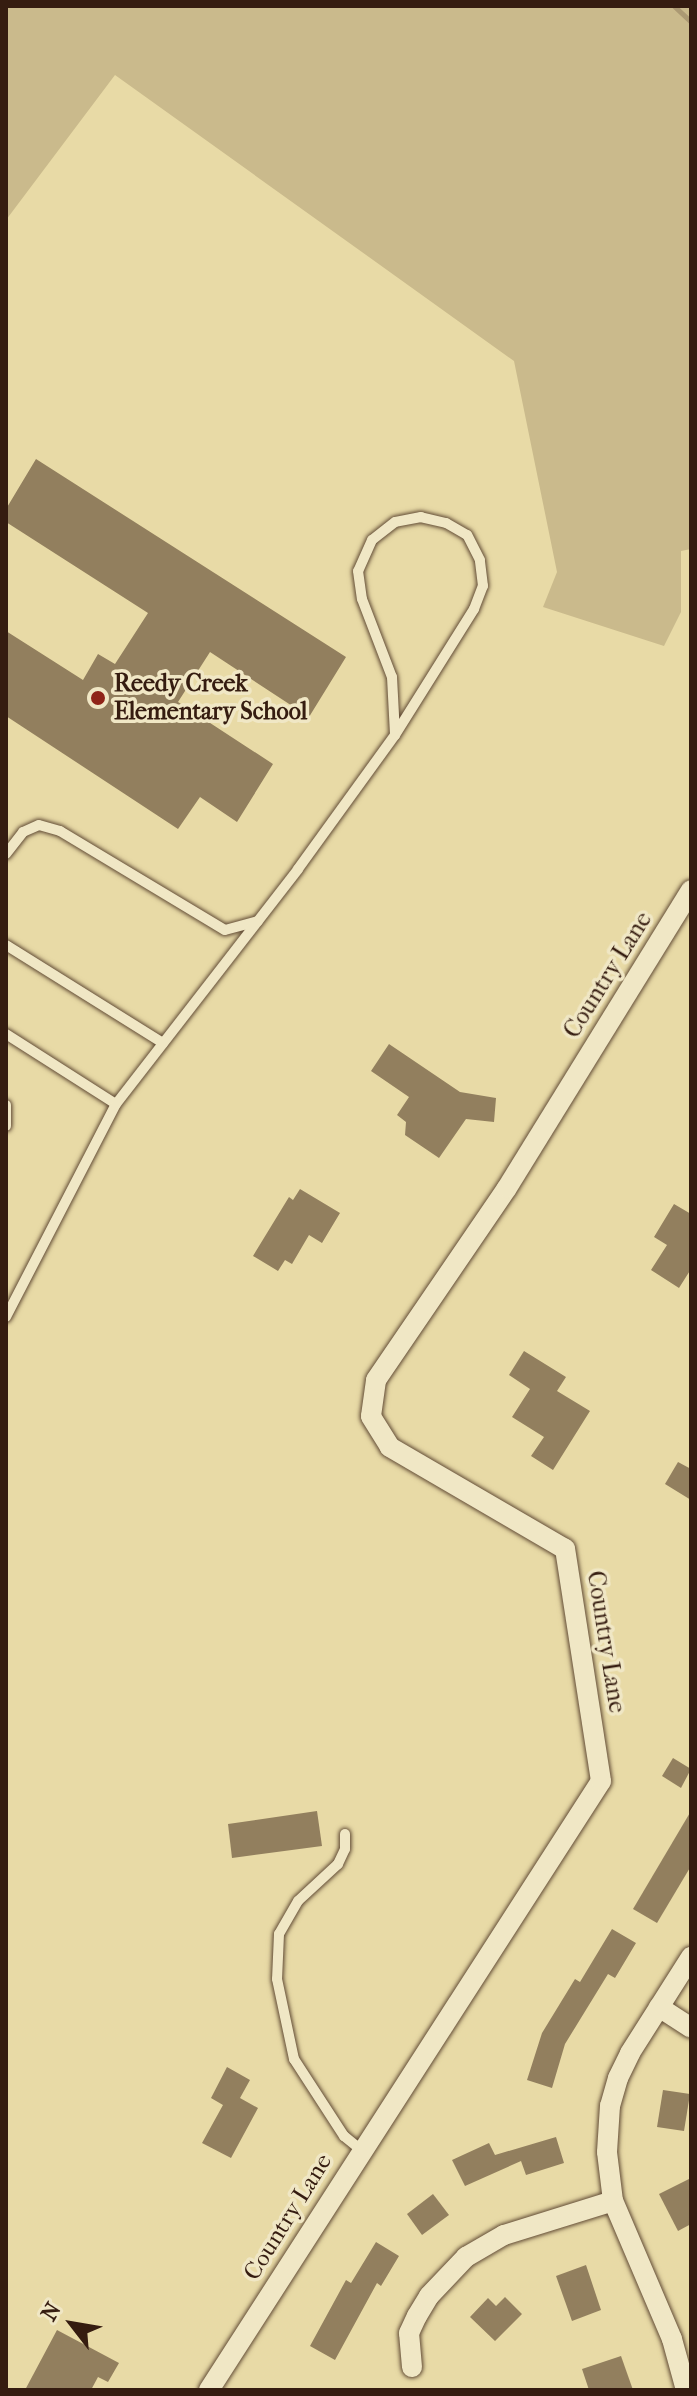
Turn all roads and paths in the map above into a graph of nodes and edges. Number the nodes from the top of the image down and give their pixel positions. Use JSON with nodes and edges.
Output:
{"nodes":[{"id":1,"x":395,"y":735,"type":"junction"},
{"id":2,"x":6,"y":854,"type":"edge"},
{"id":3,"x":691,"y":890,"type":"edge"},
{"id":4,"x":258,"y":921,"type":"junction"},
{"id":5,"x":6,"y":945,"type":"edge"},
{"id":6,"x":6,"y":1034,"type":"edge"},
{"id":7,"x":163,"y":1043,"type":"junction"},
{"id":8,"x":116,"y":1104,"type":"junction"},
{"id":9,"x":6,"y":1105,"type":"edge"},
{"id":10,"x":6,"y":1126,"type":"edge"},
{"id":11,"x":9,"y":1304,"type":"edge"},
{"id":12,"x":6,"y":1317,"type":"edge"},
{"id":13,"x":345,"y":1834,"type":"dead end"},
{"id":14,"x":691,"y":1957,"type":"edge"},
{"id":15,"x":659,"y":2007,"type":"junction"},
{"id":16,"x":691,"y":2028,"type":"edge"},
{"id":17,"x":361,"y":2150,"type":"junction"},
{"id":18,"x":613,"y":2201,"type":"junction"},
{"id":19,"x":412,"y":2367,"type":"dead end"},
{"id":20,"x":209,"y":2390,"type":"edge"},
{"id":21,"x":686,"y":2390,"type":"edge"}],
"edges":[{"from":1,"to":1,"type":"lane"},
{"from":1,"to":4,"type":"lane"},
{"from":2,"to":4,"type":"lane"},
{"from":3,"to":17,"type":"street","name":"Country Lane"},
{"from":4,"to":7,"type":"lane"},
{"from":5,"to":7,"type":"lane"},
{"from":6,"to":8,"type":"lane"},
{"from":7,"to":8,"type":"lane"},
{"from":8,"to":11,"type":"lane"},
{"from":9,"to":10,"type":"lane"},
{"from":11,"to":12,"type":"lane"},
{"from":13,"to":17,"type":"lane"},
{"from":14,"to":15,"type":"street"},
{"from":15,"to":16,"type":"street"},
{"from":15,"to":18,"type":"street"},
{"from":17,"to":20,"type":"street","name":"Country Lane"},
{"from":18,"to":19,"type":"street"},
{"from":18,"to":21,"type":"street"}]}
